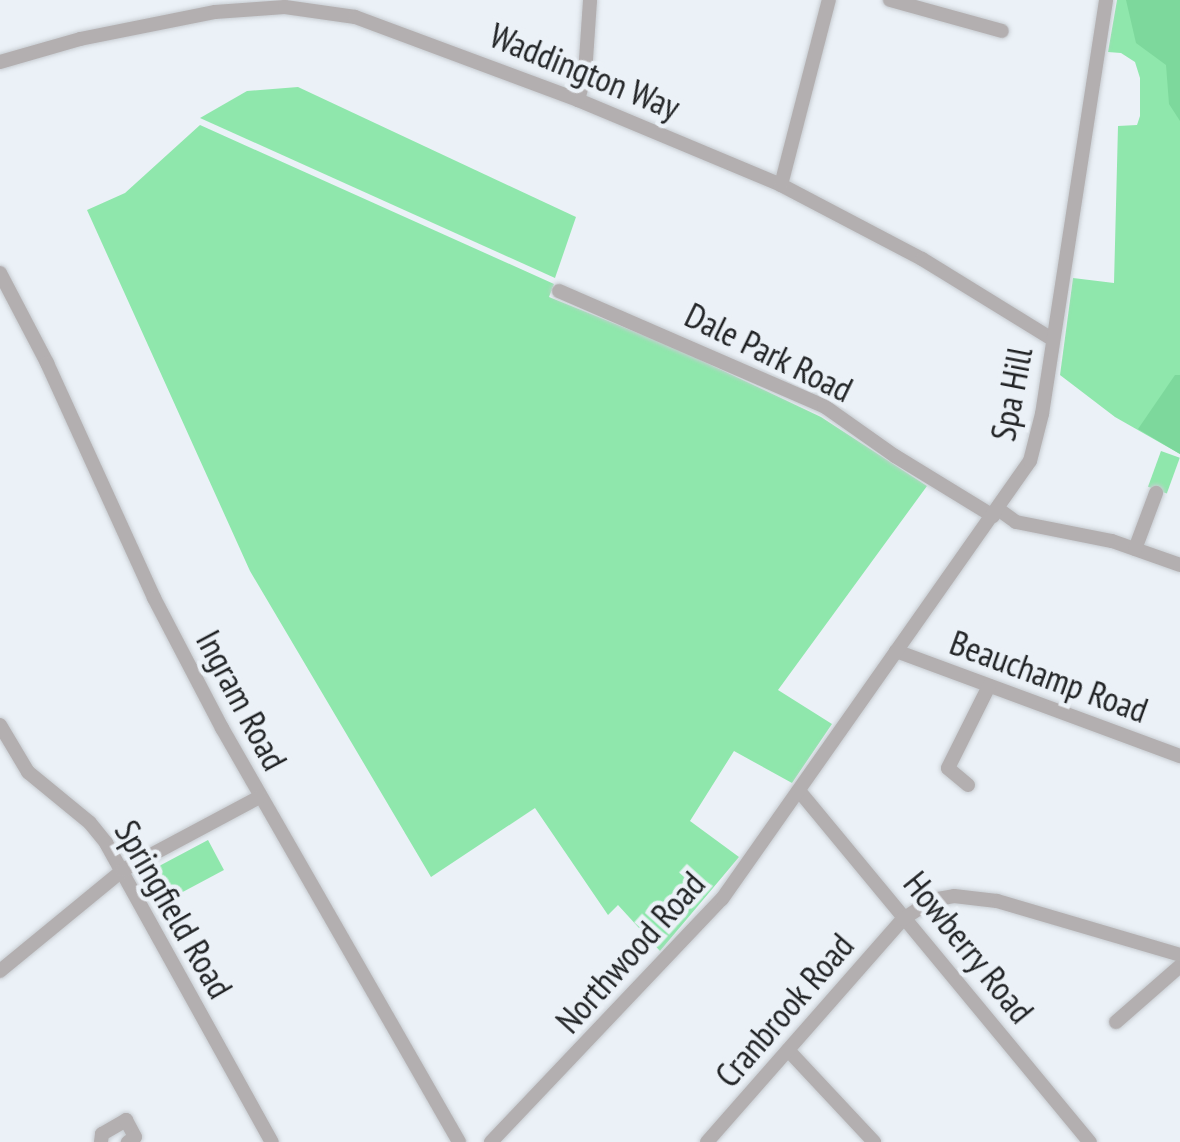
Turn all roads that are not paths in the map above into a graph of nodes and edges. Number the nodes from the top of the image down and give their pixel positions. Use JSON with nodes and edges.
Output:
{"nodes":[{"id":1,"x":178,"y":0,"type":"edge"},
{"id":2,"x":590,"y":0,"type":"edge"},
{"id":3,"x":830,"y":0,"type":"edge"},
{"id":4,"x":890,"y":0,"type":"edge"},
{"id":5,"x":1106,"y":0,"type":"edge"},
{"id":6,"x":179,"y":18,"type":"junction"},
{"id":7,"x":1002,"y":32,"type":"dead end"},
{"id":8,"x":0,"y":62,"type":"edge"},
{"id":9,"x":578,"y":100,"type":"junction"},
{"id":10,"x":781,"y":184,"type":"junction"},
{"id":11,"x":0,"y":273,"type":"edge"},
{"id":12,"x":560,"y":291,"type":"dead end"},
{"id":13,"x":1052,"y":339,"type":"junction"},
{"id":14,"x":1156,"y":493,"type":"dead end"},
{"id":15,"x":996,"y":512,"type":"junction"},
{"id":16,"x":1135,"y":549,"type":"junction"},
{"id":17,"x":1180,"y":566,"type":"edge"},
{"id":18,"x":896,"y":651,"type":"junction"},
{"id":19,"x":989,"y":686,"type":"junction"},
{"id":20,"x":0,"y":725,"type":"edge"},
{"id":21,"x":1180,"y":756,"type":"edge"},
{"id":22,"x":968,"y":785,"type":"dead end"},
{"id":23,"x":800,"y":792,"type":"junction"},
{"id":24,"x":260,"y":797,"type":"junction"},
{"id":25,"x":123,"y":870,"type":"junction"},
{"id":26,"x":906,"y":917,"type":"junction"},
{"id":27,"x":1180,"y":955,"type":"edge"},
{"id":28,"x":1180,"y":966,"type":"edge"},
{"id":29,"x":0,"y":972,"type":"edge"},
{"id":30,"x":1116,"y":1022,"type":"dead end"},
{"id":31,"x":788,"y":1050,"type":"junction"},
{"id":32,"x":101,"y":1142,"type":"edge"},
{"id":33,"x":128,"y":1142,"type":"edge"},
{"id":34,"x":272,"y":1142,"type":"edge"},
{"id":35,"x":459,"y":1142,"type":"edge"},
{"id":36,"x":491,"y":1142,"type":"edge"},
{"id":37,"x":707,"y":1142,"type":"edge"},
{"id":38,"x":874,"y":1142,"type":"edge"},
{"id":39,"x":1090,"y":1142,"type":"edge"}],
"edges":[{"from":1,"to":6,"type":"street"},
{"from":2,"to":9,"type":"street"},
{"from":3,"to":10,"type":"street"},
{"from":4,"to":7,"type":"street"},
{"from":5,"to":13,"type":"street","name":"Spa Hill"},
{"from":6,"to":8,"type":"street","name":"Waddington Way"},
{"from":6,"to":9,"type":"street","name":"Waddington Way"},
{"from":9,"to":10,"type":"street","name":"Waddington Way"},
{"from":10,"to":13,"type":"street","name":"Waddington Way"},
{"from":11,"to":24,"type":"street","name":"Ingram Road"},
{"from":12,"to":15,"type":"street","name":"Dale Park Road"},
{"from":13,"to":15,"type":"street","name":"Spa Hill"},
{"from":14,"to":16,"type":"street"},
{"from":15,"to":16,"type":"street","name":"Dale Park Road"},
{"from":15,"to":18,"type":"street","name":"Spa Hill"},
{"from":16,"to":17,"type":"street","name":"Dale Park Road"},
{"from":18,"to":19,"type":"street","name":"Beauchamp Road"},
{"from":18,"to":23,"type":"street","name":"Spa Hill"},
{"from":19,"to":21,"type":"street","name":"Beauchamp Road"},
{"from":19,"to":22,"type":"street"},
{"from":20,"to":25,"type":"street","name":"Springfield Road"},
{"from":23,"to":26,"type":"street","name":"Howberry Road"},
{"from":23,"to":36,"type":"street","name":"Northwood Road"},
{"from":24,"to":25,"type":"street"},
{"from":24,"to":35,"type":"street","name":"Ingram Road"},
{"from":25,"to":29,"type":"street"},
{"from":25,"to":34,"type":"street","name":"Springfield Road"},
{"from":26,"to":27,"type":"street"},
{"from":26,"to":31,"type":"street","name":"Cranbrook Road"},
{"from":26,"to":39,"type":"street","name":"Howberry Road"},
{"from":28,"to":30,"type":"street"},
{"from":31,"to":37,"type":"street","name":"Cranbrook Road"},
{"from":31,"to":38,"type":"street"},
{"from":32,"to":33,"type":"street"}]}
